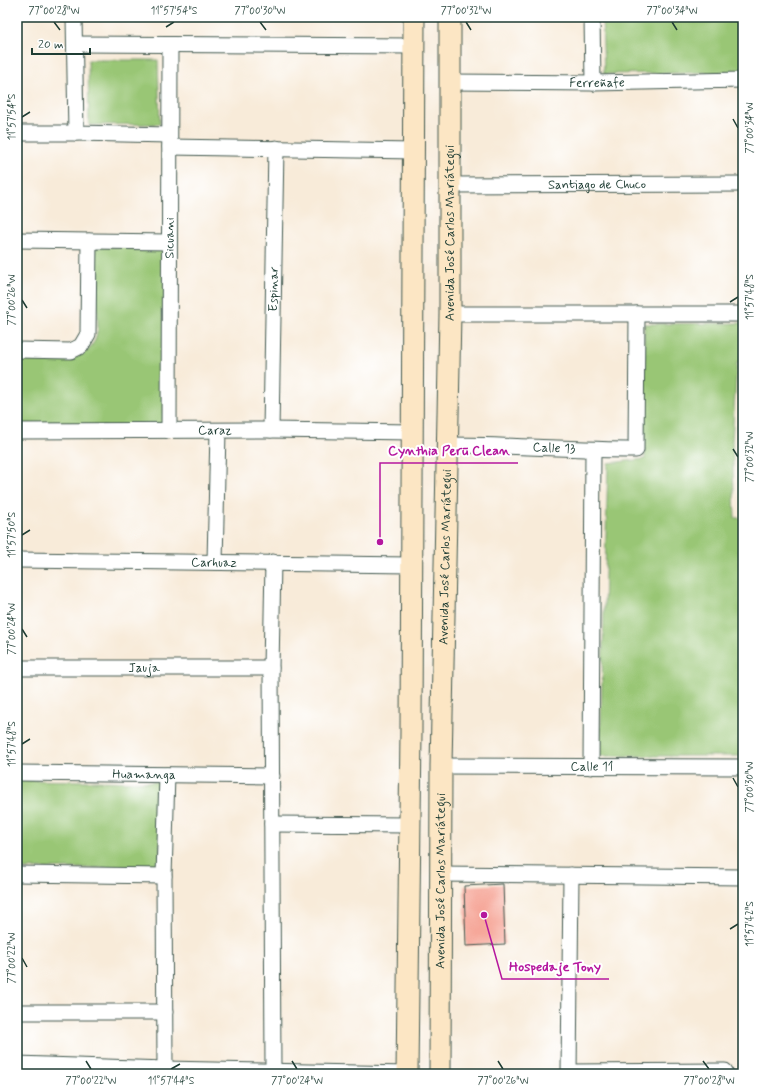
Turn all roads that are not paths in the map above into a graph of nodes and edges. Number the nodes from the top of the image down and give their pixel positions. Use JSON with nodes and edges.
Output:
{"nodes":[{"id":1,"x":74,"y":17,"type":"edge"},
{"id":2,"x":414,"y":17,"type":"edge"},
{"id":3,"x":450,"y":17,"type":"edge"},
{"id":4,"x":592,"y":17,"type":"edge"},
{"id":5,"x":75,"y":44,"type":"junction"},
{"id":6,"x":170,"y":45,"type":"junction"},
{"id":7,"x":414,"y":46,"type":"junction"},
{"id":8,"x":743,"y":80,"type":"edge"},
{"id":9,"x":451,"y":82,"type":"junction"},
{"id":10,"x":593,"y":83,"type":"junction"},
{"id":11,"x":17,"y":133,"type":"edge"},
{"id":12,"x":76,"y":133,"type":"junction"},
{"id":13,"x":169,"y":141,"type":"junction"},
{"id":14,"x":276,"y":148,"type":"junction"},
{"id":15,"x":414,"y":151,"type":"junction"},
{"id":16,"x":743,"y":184,"type":"edge"},
{"id":17,"x":450,"y":185,"type":"junction"},
{"id":18,"x":17,"y":240,"type":"edge"},
{"id":19,"x":88,"y":241,"type":"junction"},
{"id":20,"x":169,"y":242,"type":"junction"},
{"id":21,"x":450,"y":314,"type":"junction"},
{"id":22,"x":637,"y":314,"type":"junction"},
{"id":23,"x":743,"y":314,"type":"edge"},
{"id":24,"x":17,"y":350,"type":"edge"},
{"id":25,"x":271,"y":430,"type":"junction"},
{"id":26,"x":17,"y":431,"type":"edge"},
{"id":27,"x":169,"y":431,"type":"junction"},
{"id":28,"x":218,"y":431,"type":"junction"},
{"id":29,"x":412,"y":432,"type":"junction"},
{"id":30,"x":448,"y":445,"type":"junction"},
{"id":31,"x":593,"y":450,"type":"junction"},
{"id":32,"x":17,"y":560,"type":"edge"},
{"id":33,"x":215,"y":562,"type":"junction"},
{"id":34,"x":273,"y":562,"type":"junction"},
{"id":35,"x":411,"y":565,"type":"junction"},
{"id":36,"x":17,"y":668,"type":"edge"},
{"id":37,"x":271,"y":668,"type":"junction"},
{"id":38,"x":411,"y":732,"type":"junction"},
{"id":39,"x":442,"y":733,"type":"junction"},
{"id":40,"x":441,"y":766,"type":"junction"},
{"id":41,"x":591,"y":767,"type":"junction"},
{"id":42,"x":743,"y":767,"type":"edge"},
{"id":43,"x":17,"y":773,"type":"edge"},
{"id":44,"x":166,"y":775,"type":"junction"},
{"id":45,"x":272,"y":776,"type":"junction"},
{"id":46,"x":272,"y":824,"type":"junction"},
{"id":47,"x":409,"y":825,"type":"junction"},
{"id":48,"x":17,"y":874,"type":"edge"},
{"id":49,"x":441,"y":874,"type":"junction"},
{"id":50,"x":572,"y":875,"type":"junction"},
{"id":51,"x":164,"y":876,"type":"junction"},
{"id":52,"x":743,"y":877,"type":"edge"},
{"id":53,"x":17,"y":1012,"type":"edge"},
{"id":54,"x":164,"y":1012,"type":"junction"},
{"id":55,"x":17,"y":1064,"type":"edge"},
{"id":56,"x":41,"y":1069,"type":"edge"},
{"id":57,"x":165,"y":1069,"type":"junction"},
{"id":58,"x":273,"y":1071,"type":"junction"},
{"id":59,"x":569,"y":1073,"type":"edge"},
{"id":60,"x":407,"y":1074,"type":"edge"},
{"id":61,"x":440,"y":1074,"type":"edge"},
{"id":62,"x":725,"y":1074,"type":"edge"}],
"edges":[{"from":1,"to":5,"type":"street"},
{"from":2,"to":7,"type":"main road"},
{"from":3,"to":9,"type":"main road","name":"Avenida José Carlos Mariátegui"},
{"from":4,"to":10,"type":"street"},
{"from":5,"to":6,"type":"street"},
{"from":5,"to":12,"type":"street"},
{"from":6,"to":7,"type":"street"},
{"from":6,"to":13,"type":"street","name":"Sicuani"},
{"from":7,"to":15,"type":"main road"},
{"from":8,"to":10,"type":"street","name":"Ferreñafe"},
{"from":9,"to":10,"type":"street","name":"Ferreñafe"},
{"from":9,"to":17,"type":"main road","name":"Avenida José Carlos Mariátegui"},
{"from":11,"to":12,"type":"street"},
{"from":12,"to":13,"type":"street"},
{"from":13,"to":14,"type":"street"},
{"from":13,"to":20,"type":"street","name":"Sicuani"},
{"from":14,"to":15,"type":"street"},
{"from":14,"to":25,"type":"street","name":"Espinar"},
{"from":15,"to":29,"type":"main road"},
{"from":16,"to":17,"type":"street","name":"Santiago de Chuco"},
{"from":17,"to":21,"type":"main road","name":"Avenida José Carlos Mariátegui"},
{"from":18,"to":19,"type":"street"},
{"from":19,"to":20,"type":"street"},
{"from":19,"to":24,"type":"street"},
{"from":20,"to":27,"type":"street","name":"Sicuani"},
{"from":21,"to":22,"type":"street"},
{"from":21,"to":30,"type":"main road","name":"Avenida José Carlos Mariátegui"},
{"from":22,"to":23,"type":"street"},
{"from":22,"to":31,"type":"street","name":"Calle 13"},
{"from":25,"to":28,"type":"street","name":"Caraz"},
{"from":25,"to":29,"type":"street","name":"Caraz"},
{"from":26,"to":27,"type":"street","name":"Caraz"},
{"from":27,"to":28,"type":"street","name":"Caraz"},
{"from":28,"to":33,"type":"street"},
{"from":29,"to":35,"type":"main road"},
{"from":30,"to":31,"type":"street","name":"Calle 13"},
{"from":30,"to":39,"type":"main road","name":"Avenida José Carlos Mariátegui"},
{"from":31,"to":41,"type":"street"},
{"from":32,"to":33,"type":"street","name":"Carhuaz"},
{"from":33,"to":34,"type":"street","name":"Carhuaz"},
{"from":34,"to":35,"type":"street","name":"Carhuaz"},
{"from":34,"to":37,"type":"street"},
{"from":35,"to":38,"type":"main road"},
{"from":36,"to":37,"type":"street","name":"Jauja"},
{"from":37,"to":45,"type":"street"},
{"from":38,"to":39,"type":"main road"},
{"from":38,"to":47,"type":"main road"},
{"from":39,"to":40,"type":"main road","name":"Avenida José Carlos Mariátegui"},
{"from":40,"to":41,"type":"street","name":"Calle 11"},
{"from":40,"to":49,"type":"main road","name":"Avenida José Carlos Mariátegui"},
{"from":41,"to":42,"type":"street","name":"Calle 11"},
{"from":43,"to":44,"type":"street","name":"Huamanga"},
{"from":44,"to":45,"type":"street","name":"Huamanga"},
{"from":44,"to":51,"type":"street"},
{"from":45,"to":46,"type":"street"},
{"from":46,"to":47,"type":"street"},
{"from":46,"to":58,"type":"street"},
{"from":47,"to":60,"type":"main road"},
{"from":48,"to":51,"type":"street"},
{"from":49,"to":50,"type":"street"},
{"from":49,"to":61,"type":"main road","name":"Avenida José Carlos Mariátegui"},
{"from":50,"to":52,"type":"street"},
{"from":50,"to":59,"type":"street"},
{"from":51,"to":54,"type":"street"},
{"from":53,"to":54,"type":"street"},
{"from":54,"to":57,"type":"street"},
{"from":55,"to":56,"type":"street"},
{"from":56,"to":57,"type":"street"},
{"from":57,"to":58,"type":"street"},
{"from":58,"to":60,"type":"street"},
{"from":59,"to":62,"type":"street"}]}
